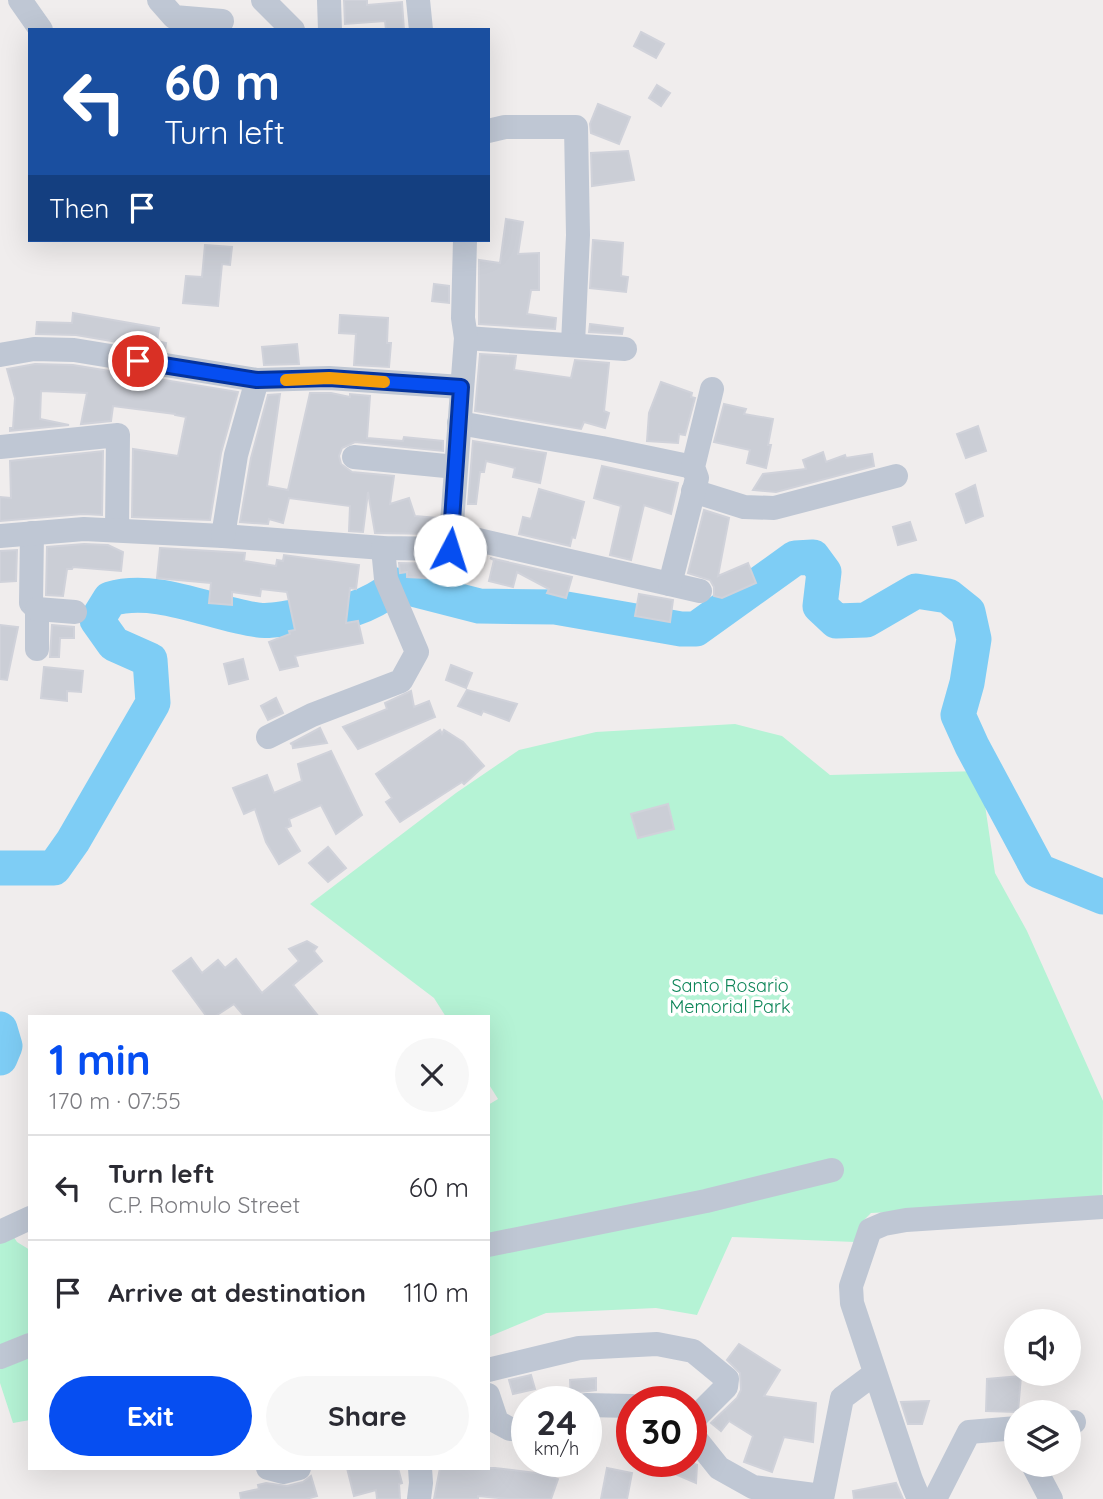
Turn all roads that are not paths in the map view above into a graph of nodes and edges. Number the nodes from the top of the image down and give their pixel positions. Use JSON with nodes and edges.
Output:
{"nodes":[{"id":1,"x":159,"y":0,"type":"edge"},
{"id":2,"x":263,"y":0,"type":"edge"},
{"id":3,"x":329,"y":0,"type":"edge"},
{"id":4,"x":418,"y":0,"type":"edge"},
{"id":5,"x":24,"y":1,"type":"edge"},
{"id":6,"x":222,"y":17,"type":"edge"},
{"id":7,"x":40,"y":28,"type":"edge"},
{"id":8,"x":291,"y":28,"type":"edge"},
{"id":9,"x":330,"y":28,"type":"edge"},
{"id":10,"x":421,"y":28,"type":"edge"},
{"id":11,"x":490,"y":131,"type":"edge"},
{"id":12,"x":465,"y":242,"type":"edge"},
{"id":13,"x":466,"y":338,"type":"junction"},
{"id":14,"x":573,"y":344,"type":"junction"},
{"id":15,"x":625,"y":349,"type":"dead end"},
{"id":16,"x":0,"y":355,"type":"edge"},
{"id":17,"x":257,"y":380,"type":"junction"},
{"id":18,"x":461,"y":387,"type":"junction"},
{"id":19,"x":712,"y":389,"type":"dead end"},
{"id":20,"x":459,"y":423,"type":"junction"},
{"id":21,"x":0,"y":447,"type":"edge"},
{"id":22,"x":355,"y":457,"type":"dead end"},
{"id":23,"x":456,"y":467,"type":"junction"},
{"id":24,"x":896,"y":476,"type":"dead end"},
{"id":25,"x":693,"y":479,"type":"junction"},
{"id":26,"x":117,"y":530,"type":"junction"},
{"id":27,"x":32,"y":533,"type":"junction"},
{"id":28,"x":452,"y":534,"type":"junction"},
{"id":29,"x":0,"y":536,"type":"edge"},
{"id":30,"x":223,"y":536,"type":"junction"},
{"id":31,"x":383,"y":548,"type":"junction"},
{"id":32,"x":670,"y":584,"type":"junction"},
{"id":33,"x":700,"y":591,"type":"dead end"},
{"id":34,"x":37,"y":609,"type":"junction"},
{"id":35,"x":75,"y":612,"type":"dead end"},
{"id":36,"x":37,"y":649,"type":"dead end"},
{"id":37,"x":268,"y":737,"type":"dead end"},
{"id":38,"x":832,"y":1170,"type":"dead end"},
{"id":39,"x":1103,"y":1207,"type":"edge"},
{"id":40,"x":28,"y":1219,"type":"edge"},
{"id":41,"x":0,"y":1232,"type":"edge"},
{"id":42,"x":490,"y":1245,"type":"edge"},
{"id":43,"x":28,"y":1346,"type":"edge"},
{"id":44,"x":0,"y":1355,"type":"edge"},
{"id":45,"x":490,"y":1370,"type":"edge"},
{"id":46,"x":874,"y":1374,"type":"junction"},
{"id":47,"x":490,"y":1401,"type":"edge"},
{"id":48,"x":707,"y":1406,"type":"edge"},
{"id":49,"x":511,"y":1429,"type":"edge"},
{"id":50,"x":1004,"y":1431,"type":"edge"},
{"id":51,"x":707,"y":1453,"type":"edge"},
{"id":52,"x":420,"y":1470,"type":"edge"},
{"id":53,"x":1039,"y":1477,"type":"edge"},
{"id":54,"x":822,"y":1497,"type":"edge"},
{"id":55,"x":419,"y":1499,"type":"edge"},
{"id":56,"x":919,"y":1499,"type":"edge"},
{"id":57,"x":936,"y":1499,"type":"edge"},
{"id":58,"x":1051,"y":1499,"type":"edge"}],
"edges":[{"from":1,"to":6,"type":"street"},
{"from":2,"to":8,"type":"street"},
{"from":3,"to":9,"type":"street"},
{"from":4,"to":10,"type":"street"},
{"from":5,"to":7,"type":"street"},
{"from":11,"to":14,"type":"street"},
{"from":12,"to":13,"type":"street"},
{"from":13,"to":14,"type":"street"},
{"from":13,"to":18,"type":"street"},
{"from":14,"to":15,"type":"street"},
{"from":16,"to":17,"type":"street"},
{"from":17,"to":18,"type":"street"},
{"from":17,"to":30,"type":"street"},
{"from":18,"to":20,"type":"street"},
{"from":19,"to":25,"type":"street"},
{"from":20,"to":23,"type":"street"},
{"from":20,"to":25,"type":"street"},
{"from":21,"to":26,"type":"street"},
{"from":22,"to":23,"type":"street"},
{"from":23,"to":28,"type":"street"},
{"from":24,"to":25,"type":"street"},
{"from":25,"to":32,"type":"street"},
{"from":26,"to":27,"type":"street"},
{"from":26,"to":30,"type":"street"},
{"from":27,"to":29,"type":"street"},
{"from":27,"to":34,"type":"street"},
{"from":28,"to":31,"type":"street"},
{"from":28,"to":32,"type":"street"},
{"from":30,"to":31,"type":"street"},
{"from":31,"to":37,"type":"street"},
{"from":32,"to":33,"type":"street"},
{"from":34,"to":35,"type":"street"},
{"from":34,"to":36,"type":"street"},
{"from":38,"to":42,"type":"street"},
{"from":39,"to":46,"type":"street"},
{"from":40,"to":41,"type":"street"},
{"from":43,"to":44,"type":"street"},
{"from":45,"to":48,"type":"street"},
{"from":46,"to":54,"type":"street"},
{"from":46,"to":56,"type":"street"},
{"from":47,"to":49,"type":"street"},
{"from":50,"to":57,"type":"street"},
{"from":51,"to":54,"type":"street"},
{"from":52,"to":55,"type":"street"},
{"from":53,"to":58,"type":"street"}]}
